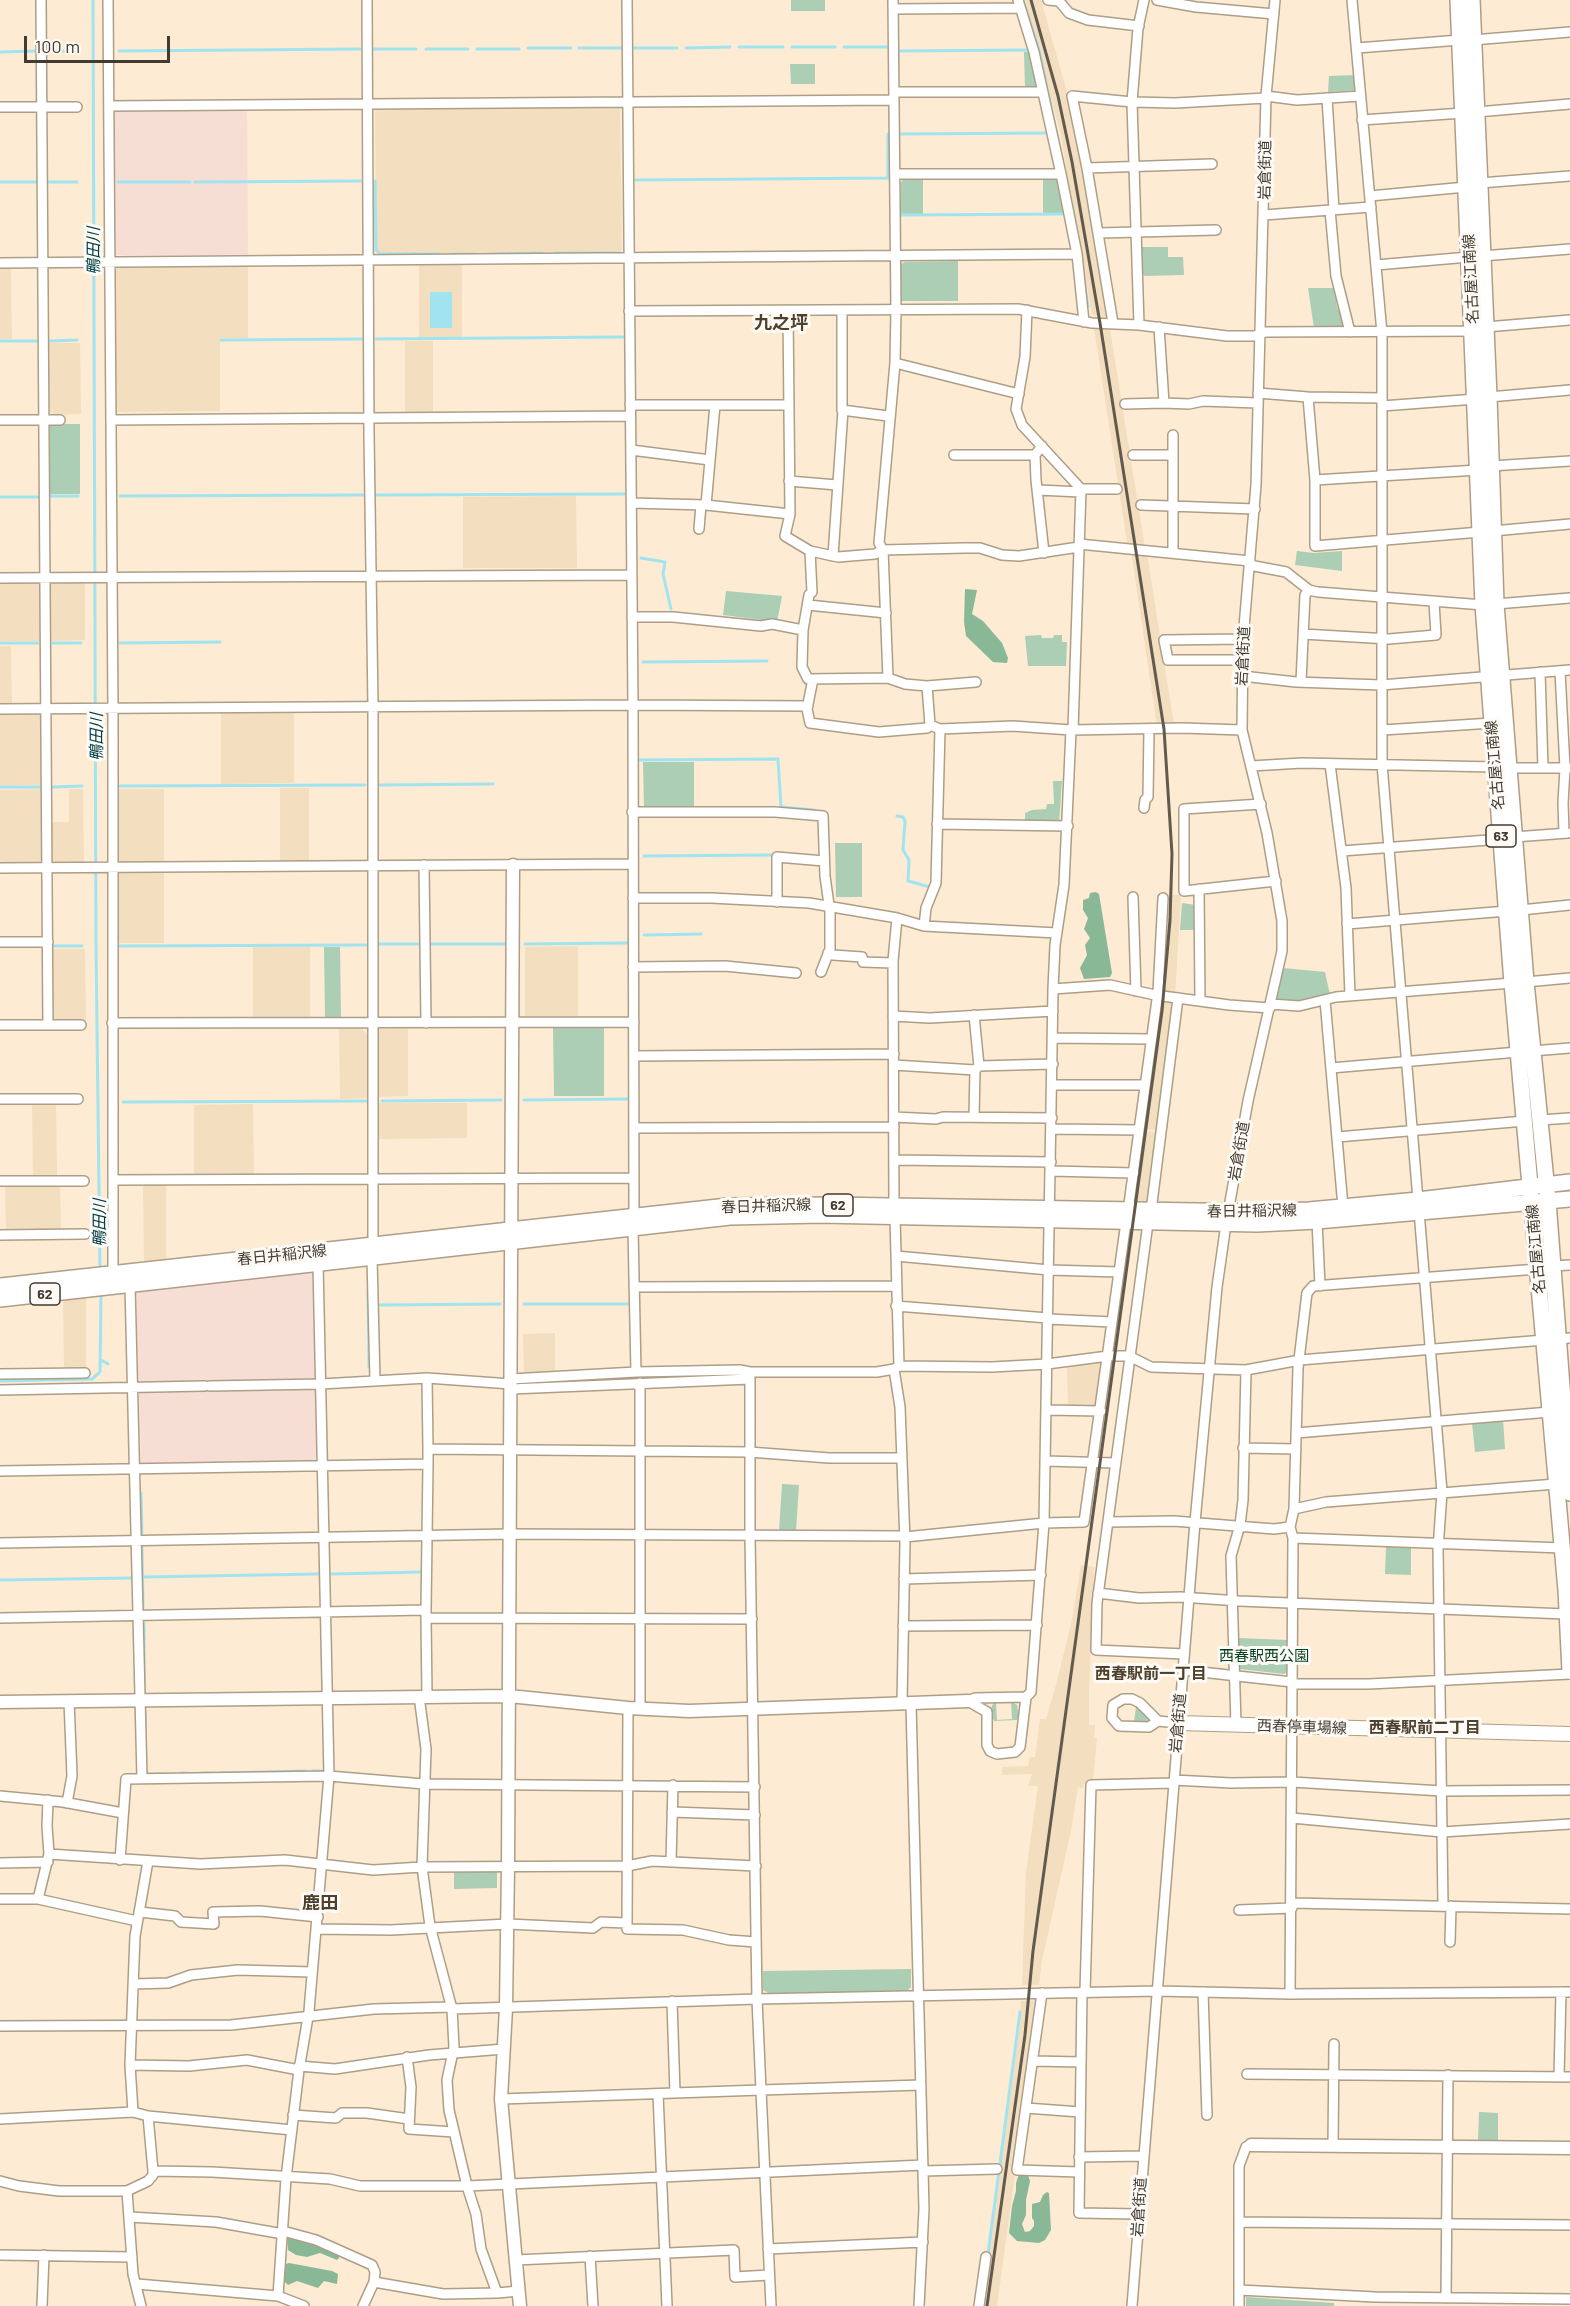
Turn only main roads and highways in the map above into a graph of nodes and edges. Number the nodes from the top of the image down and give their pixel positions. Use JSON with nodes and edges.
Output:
{"nodes":[{"id":1,"x":1458,"y":0,"type":"edge"},
{"id":2,"x":1472,"y":0,"type":"edge"},
{"id":3,"x":1467,"y":40,"type":"junction"},
{"id":4,"x":1494,"y":676,"type":"junction"},
{"id":5,"x":1502,"y":768,"type":"junction"},
{"id":6,"x":1570,"y":1182,"type":"edge"},
{"id":7,"x":1538,"y":1185,"type":"junction"},
{"id":8,"x":1570,"y":1199,"type":"edge"},
{"id":9,"x":1540,"y":1202,"type":"junction"},
{"id":10,"x":1418,"y":1205,"type":"junction"},
{"id":11,"x":1226,"y":1218,"type":"junction"},
{"id":12,"x":373,"y":1251,"type":"junction"},
{"id":13,"x":110,"y":1278,"type":"junction"},
{"id":14,"x":90,"y":1282,"type":"junction"},
{"id":15,"x":0,"y":1286,"type":"edge"},
{"id":16,"x":0,"y":1299,"type":"edge"},
{"id":17,"x":1557,"y":1339,"type":"edge"},
{"id":18,"x":1561,"y":1411,"type":"edge"},
{"id":19,"x":1565,"y":1486,"type":"edge"},
{"id":20,"x":1570,"y":1494,"type":"edge"},
{"id":21,"x":1570,"y":1673,"type":"edge"},
{"id":22,"x":1178,"y":1723,"type":"road end"},
{"id":23,"x":1570,"y":1734,"type":"edge"}],
"edges":[{"from":1,"to":3,"type":"main road","name":"名古屋江南線","number":"63"},
{"from":2,"to":3,"type":"main road","name":"名古屋江南線","number":"63"},
{"from":3,"to":4,"type":"main road","name":"名古屋江南線","number":"63"},
{"from":4,"to":5,"type":"main road","name":"名古屋江南線","number":"63"},
{"from":4,"to":5,"type":"main road","name":"名古屋江南線","number":"63"},
{"from":5,"to":7,"type":"main road","name":"名古屋江南線","number":"63"},
{"from":6,"to":7,"type":"main road","name":"春日井稲沢線","number":"62"},
{"from":7,"to":9,"type":"main road","name":"名古屋江南線","number":"63"},
{"from":7,"to":10,"type":"main road","name":"春日井稲沢線","number":"62"},
{"from":8,"to":9,"type":"main road","name":"春日井稲沢線","number":"62"},
{"from":9,"to":10,"type":"main road","name":"春日井稲沢線","number":"62"},
{"from":9,"to":17,"type":"main road","name":"名古屋江南線","number":"63"},
{"from":10,"to":11,"type":"main road","name":"春日井稲沢線","number":"62"},
{"from":10,"to":11,"type":"main road","name":"春日井稲沢線","number":"62"},
{"from":11,"to":12,"type":"main road","name":"春日井稲沢線","number":"62"},
{"from":12,"to":13,"type":"main road","name":"春日井稲沢線","number":"62"},
{"from":12,"to":13,"type":"main road","name":"春日井稲沢線","number":"62"},
{"from":13,"to":14,"type":"main road","name":"春日井稲沢線","number":"62"},
{"from":14,"to":15,"type":"main road","name":"春日井稲沢線","number":"62"},
{"from":14,"to":16,"type":"main road","name":"春日井稲沢線","number":"62"},
{"from":17,"to":18,"type":"main road","name":"名古屋江南線","number":"63"},
{"from":18,"to":19,"type":"main road","name":"名古屋江南線","number":"63"},
{"from":19,"to":20,"type":"main road","name":"名古屋江南線","number":"63"},
{"from":19,"to":21,"type":"main road","name":"名古屋江南線","number":"63"},
{"from":22,"to":23,"type":"main road","name":"西春停車場線"}]}
